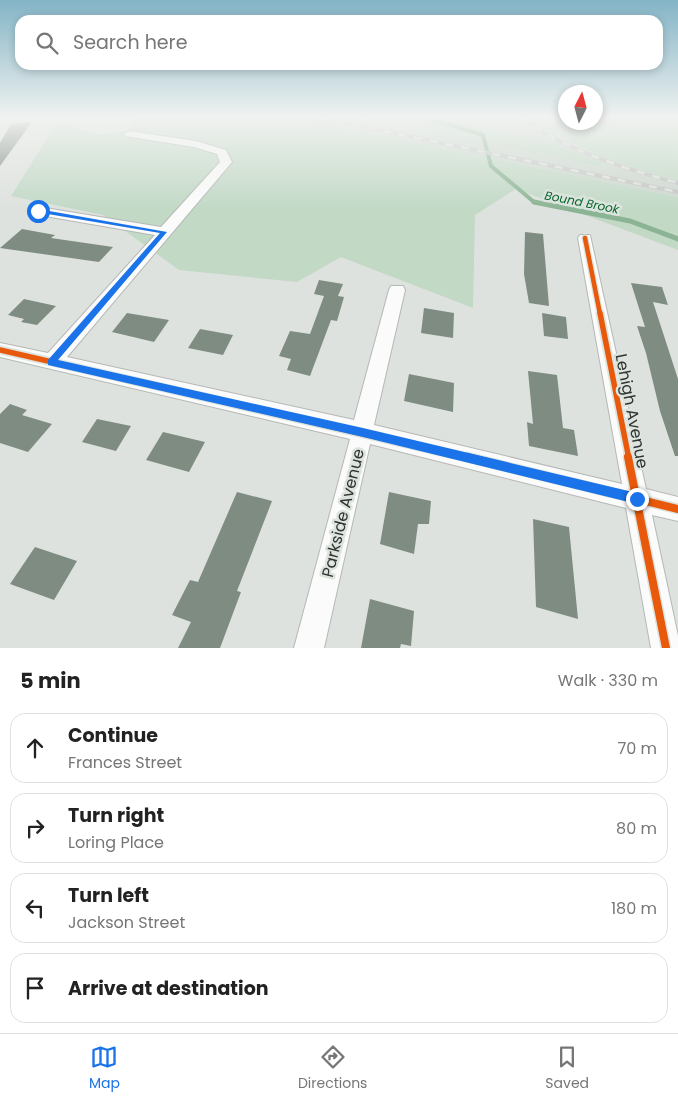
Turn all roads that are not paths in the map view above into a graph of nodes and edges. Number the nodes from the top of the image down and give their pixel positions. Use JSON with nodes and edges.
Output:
{"nodes":[{"id":1,"x":210,"y":148,"type":"edge"},
{"id":2,"x":38,"y":211,"type":"dead end"},
{"id":3,"x":164,"y":232,"type":"junction"},
{"id":4,"x":585,"y":238,"type":"dead end"},
{"id":5,"x":397,"y":290,"type":"dead end"},
{"id":6,"x":0,"y":350,"type":"edge"},
{"id":7,"x":52,"y":362,"type":"junction"},
{"id":8,"x":363,"y":432,"type":"junction"},
{"id":9,"x":637,"y":499,"type":"junction"},
{"id":10,"x":678,"y":509,"type":"edge"},
{"id":11,"x":309,"y":648,"type":"edge"},
{"id":12,"x":666,"y":648,"type":"edge"}],
"edges":[{"from":1,"to":3,"type":"street"},
{"from":2,"to":3,"type":"street"},
{"from":3,"to":7,"type":"street"},
{"from":4,"to":9,"type":"street","name":"Lehigh Avenue"},
{"from":5,"to":8,"type":"street","name":"Parkside Avenue"},
{"from":6,"to":7,"type":"street"},
{"from":7,"to":8,"type":"street"},
{"from":8,"to":9,"type":"street"},
{"from":8,"to":11,"type":"street","name":"Parkside Avenue"},
{"from":9,"to":10,"type":"street"},
{"from":9,"to":12,"type":"street","name":"Lehigh Avenue"}]}
